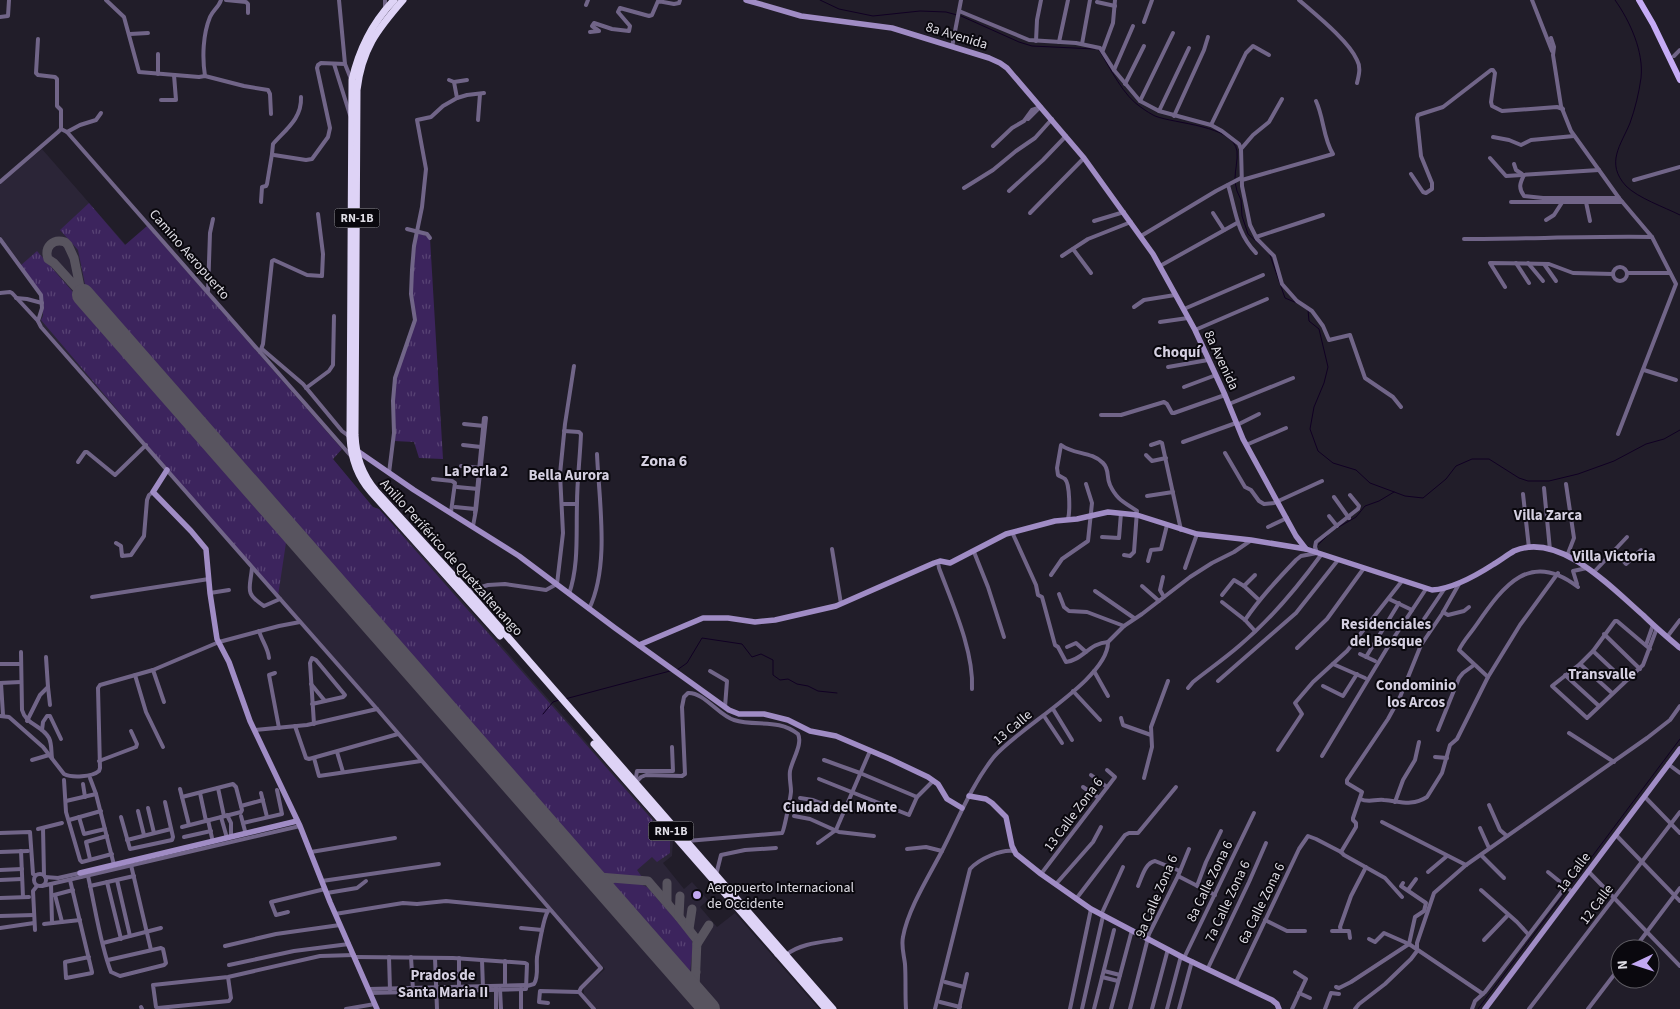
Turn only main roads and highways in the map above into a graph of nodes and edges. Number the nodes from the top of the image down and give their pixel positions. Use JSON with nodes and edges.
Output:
{"nodes":[{"id":1,"x":394,"y":0,"type":"edge"},
{"id":2,"x":403,"y":0,"type":"edge"},
{"id":3,"x":1639,"y":0,"type":"edge"},
{"id":4,"x":1644,"y":0,"type":"edge"},
{"id":5,"x":1680,"y":70,"type":"edge"},
{"id":6,"x":1680,"y":80,"type":"edge"},
{"id":7,"x":354,"y":120,"type":"junction"},
{"id":8,"x":352,"y":199,"type":"junction"},
{"id":9,"x":356,"y":244,"type":"junction"},
{"id":10,"x":352,"y":273,"type":"junction"},
{"id":11,"x":356,"y":365,"type":"junction"},
{"id":12,"x":350,"y":390,"type":"junction"},
{"id":13,"x":354,"y":454,"type":"junction"},
{"id":14,"x":439,"y":567,"type":"junction"},
{"id":15,"x":468,"y":591,"type":"junction"},
{"id":16,"x":559,"y":700,"type":"junction"},
{"id":17,"x":782,"y":954,"type":"junction"},
{"id":18,"x":826,"y":1009,"type":"edge"},
{"id":19,"x":833,"y":1009,"type":"edge"}],
"edges":[{"from":1,"to":7,"type":"highway","name":"Anillo Periférico de Quetzaltenango","number":"RN-1B"},
{"from":2,"to":7,"type":"highway","name":"Anillo Periférico de Quetzaltenango","number":"RN-1B"},
{"from":3,"to":6,"type":"main road"},
{"from":4,"to":5,"type":"main road"},
{"from":7,"to":8,"type":"highway","name":"Anillo Periférico de Quetzaltenango","number":"RN-1B"},
{"from":7,"to":9,"type":"highway","name":"Anillo Periférico de Quetzaltenango","number":"RN-1B"},
{"from":8,"to":9,"type":"highway"},
{"from":8,"to":10,"type":"highway","name":"Anillo Periférico de Quetzaltenango","number":"RN-1B"},
{"from":9,"to":11,"type":"highway","name":"Anillo Periférico de Quetzaltenango","number":"RN-1B"},
{"from":10,"to":11,"type":"highway"},
{"from":10,"to":12,"type":"highway","name":"Anillo Periférico de Quetzaltenango","number":"RN-1B"},
{"from":11,"to":13,"type":"highway","name":"Anillo Periférico de Quetzaltenango","number":"RN-1B"},
{"from":12,"to":13,"type":"highway"},
{"from":12,"to":13,"type":"highway","name":"Anillo Periférico de Quetzaltenango","number":"RN-1B"},
{"from":13,"to":14,"type":"highway","name":"Anillo Periférico de Quetzaltenango","number":"RN-1B"},
{"from":13,"to":15,"type":"highway","name":"Anillo Periférico de Quetzaltenango","number":"RN-1B"},
{"from":14,"to":15,"type":"highway"},
{"from":14,"to":16,"type":"highway","name":"Anillo Periférico de Quetzaltenango","number":"RN-1B"},
{"from":15,"to":16,"type":"highway","name":"Anillo Periférico de Quetzaltenango","number":"RN-1B"},
{"from":16,"to":17,"type":"highway","name":"Anillo Periférico de Quetzaltenango","number":"RN-1B"},
{"from":16,"to":17,"type":"highway","name":"Anillo Periférico de Quetzaltenango","number":"RN-1B"},
{"from":17,"to":18,"type":"highway","name":"Anillo Periférico de Quetzaltenango","number":"RN-1B"},
{"from":17,"to":19,"type":"highway","name":"Anillo Periférico de Quetzaltenango","number":"RN-1B"}]}
